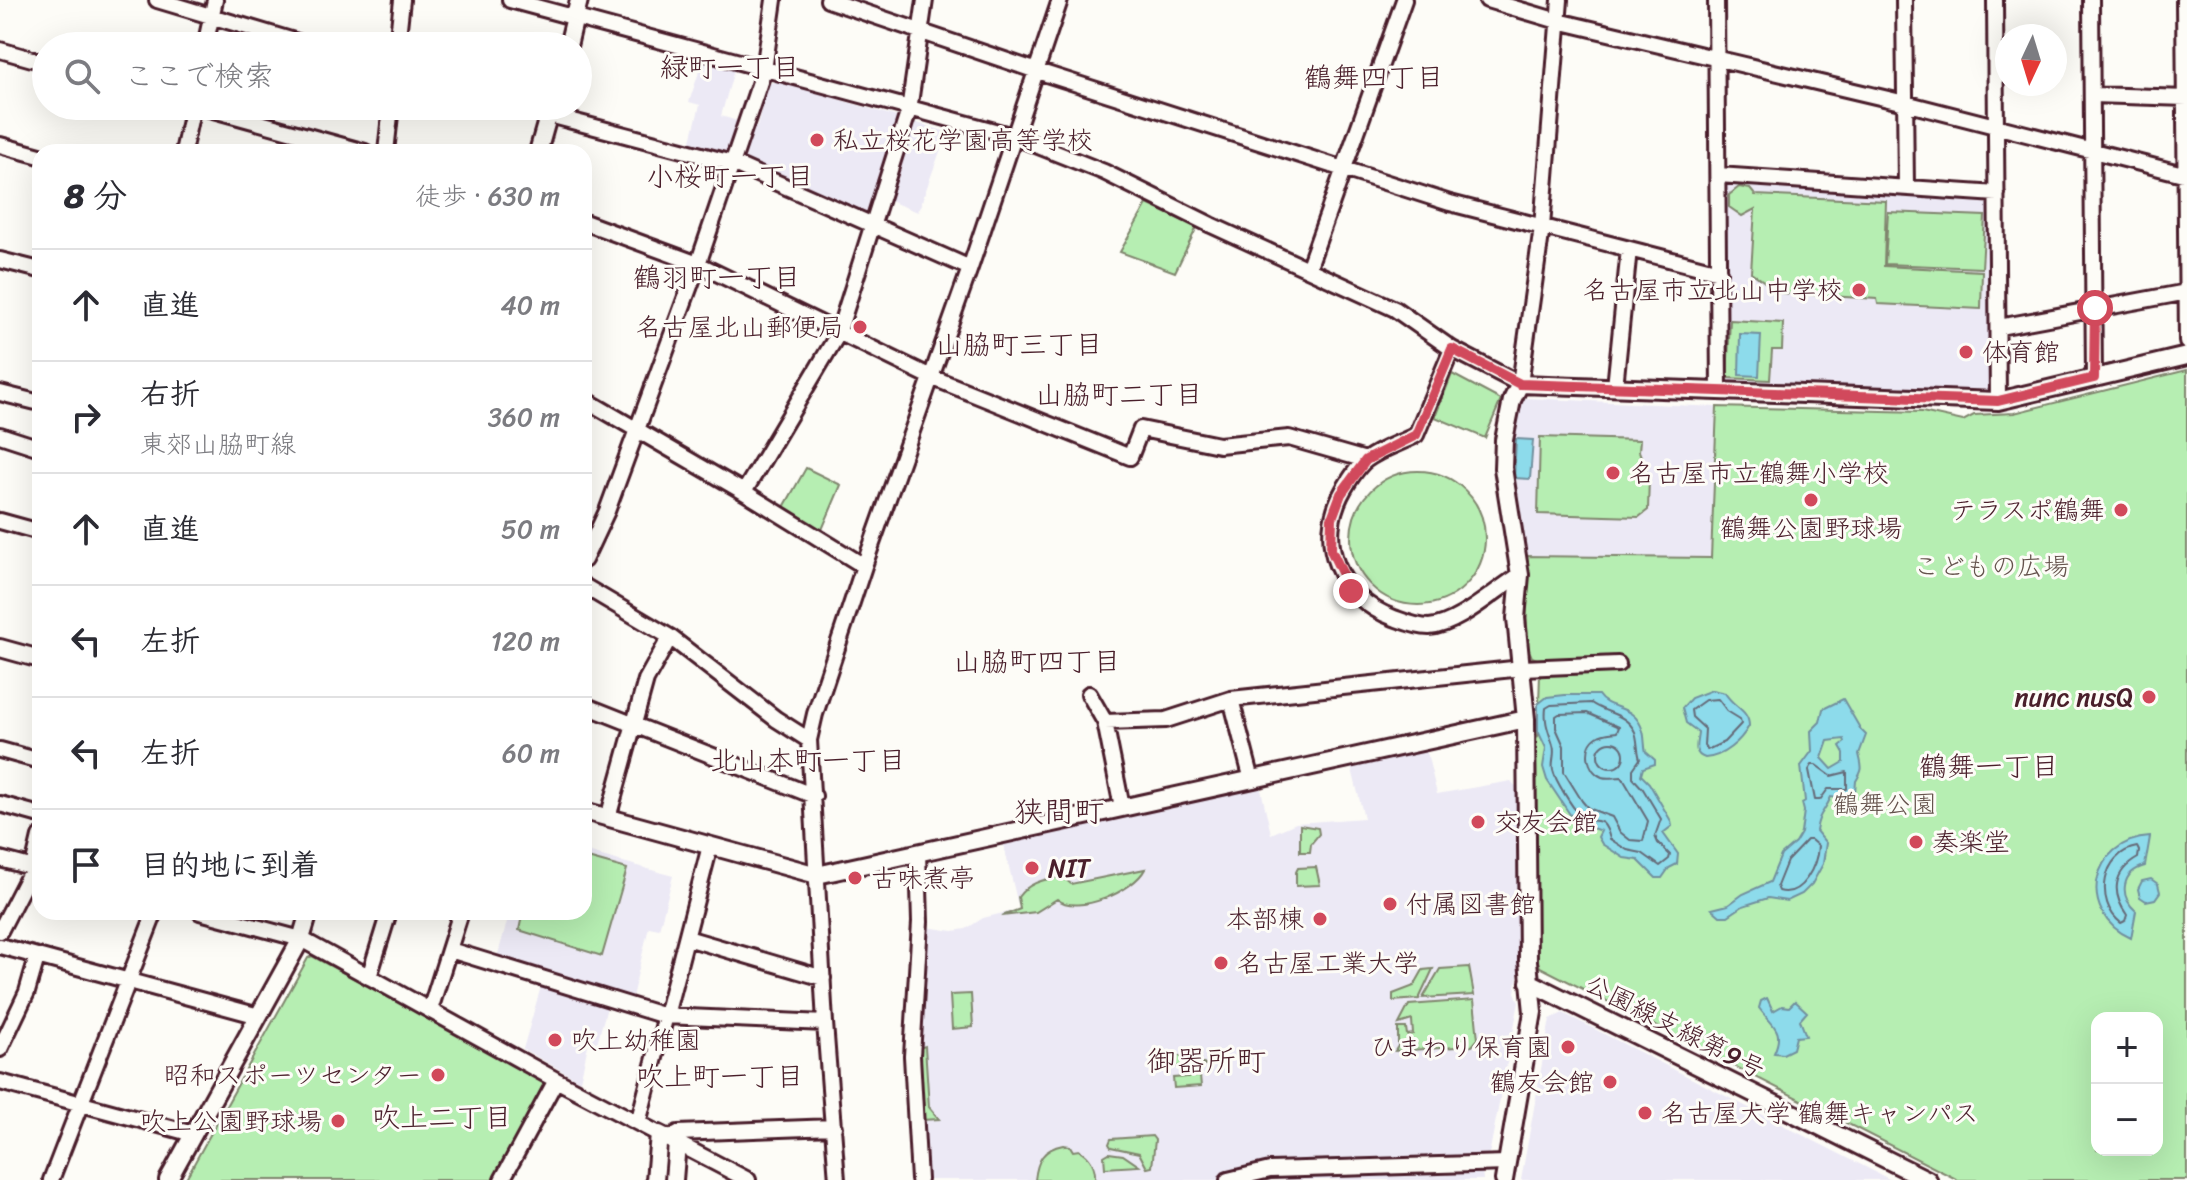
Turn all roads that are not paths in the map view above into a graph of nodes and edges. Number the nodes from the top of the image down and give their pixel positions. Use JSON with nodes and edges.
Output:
{"nodes":[{"id":1,"x":157,"y":0,"type":"edge"},
{"id":2,"x":215,"y":0,"type":"edge"},
{"id":3,"x":402,"y":0,"type":"edge"},
{"id":4,"x":510,"y":0,"type":"edge"},
{"id":5,"x":579,"y":0,"type":"edge"},
{"id":6,"x":774,"y":0,"type":"edge"},
{"id":7,"x":925,"y":0,"type":"edge"},
{"id":8,"x":1060,"y":0,"type":"edge"},
{"id":9,"x":1404,"y":0,"type":"edge"},
{"id":10,"x":1487,"y":0,"type":"edge"},
{"id":11,"x":1560,"y":0,"type":"edge"},
{"id":12,"x":1716,"y":0,"type":"edge"},
{"id":13,"x":1904,"y":0,"type":"edge"},
{"id":14,"x":1995,"y":0,"type":"edge"},
{"id":15,"x":2091,"y":0,"type":"edge"},
{"id":16,"x":2184,"y":0,"type":"edge"},
{"id":17,"x":833,"y":1,"type":"edge"},
{"id":18,"x":211,"y":16,"type":"junction"},
{"id":19,"x":576,"y":18,"type":"junction"},
{"id":20,"x":1558,"y":21,"type":"junction"},
{"id":21,"x":919,"y":31,"type":"junction"},
{"id":22,"x":208,"y":32,"type":"edge"},
{"id":23,"x":264,"y":32,"type":"edge"},
{"id":24,"x":399,"y":32,"type":"edge"},
{"id":25,"x":572,"y":32,"type":"edge"},
{"id":26,"x":0,"y":50,"type":"edge"},
{"id":27,"x":1717,"y":57,"type":"junction"},
{"id":28,"x":32,"y":59,"type":"edge"},
{"id":29,"x":764,"y":70,"type":"junction"},
{"id":30,"x":1037,"y":71,"type":"junction"},
{"id":31,"x":2093,"y":95,"type":"junction"},
{"id":32,"x":2186,"y":98,"type":"edge"},
{"id":33,"x":1905,"y":103,"type":"junction"},
{"id":34,"x":909,"y":110,"type":"junction"},
{"id":35,"x":190,"y":120,"type":"edge"},
{"id":36,"x":250,"y":120,"type":"edge"},
{"id":37,"x":389,"y":120,"type":"edge"},
{"id":38,"x":547,"y":120,"type":"edge"},
{"id":39,"x":582,"y":120,"type":"edge"},
{"id":40,"x":1996,"y":126,"type":"junction"},
{"id":41,"x":1013,"y":136,"type":"junction"},
{"id":42,"x":185,"y":144,"type":"edge"},
{"id":43,"x":336,"y":144,"type":"edge"},
{"id":44,"x":387,"y":144,"type":"edge"},
{"id":45,"x":540,"y":144,"type":"edge"},
{"id":46,"x":0,"y":145,"type":"edge"},
{"id":47,"x":2093,"y":150,"type":"junction"},
{"id":48,"x":32,"y":154,"type":"edge"},
{"id":49,"x":732,"y":163,"type":"junction"},
{"id":50,"x":1345,"y":167,"type":"junction"},
{"id":51,"x":1718,"y":175,"type":"junction"},
{"id":52,"x":2187,"y":175,"type":"edge"},
{"id":53,"x":1906,"y":188,"type":"junction"},
{"id":54,"x":1997,"y":194,"type":"junction"},
{"id":55,"x":592,"y":225,"type":"edge"},
{"id":56,"x":874,"y":226,"type":"junction"},
{"id":57,"x":1542,"y":227,"type":"junction"},
{"id":58,"x":1629,"y":249,"type":"junction"},
{"id":59,"x":0,"y":260,"type":"edge"},
{"id":60,"x":698,"y":264,"type":"junction"},
{"id":61,"x":32,"y":268,"type":"edge"},
{"id":62,"x":970,"y":268,"type":"junction"},
{"id":63,"x":1308,"y":269,"type":"junction"},
{"id":64,"x":1719,"y":272,"type":"junction"},
{"id":65,"x":2186,"y":292,"type":"edge"},
{"id":66,"x":2095,"y":308,"type":"junction"},
{"id":67,"x":1999,"y":327,"type":"junction"},
{"id":68,"x":838,"y":334,"type":"junction"},
{"id":69,"x":2187,"y":342,"type":"edge"},
{"id":70,"x":1452,"y":349,"type":"junction"},
{"id":71,"x":2187,"y":356,"type":"edge"},
{"id":72,"x":931,"y":377,"type":"junction"},
{"id":73,"x":2094,"y":378,"type":"junction"},
{"id":74,"x":1520,"y":384,"type":"junction"},
{"id":75,"x":1615,"y":387,"type":"junction"},
{"id":76,"x":1719,"y":391,"type":"junction"},
{"id":77,"x":1,"y":398,"type":"edge"},
{"id":78,"x":1998,"y":401,"type":"junction"},
{"id":79,"x":32,"y":402,"type":"edge"},
{"id":80,"x":592,"y":404,"type":"edge"},
{"id":81,"x":638,"y":430,"type":"junction"},
{"id":82,"x":0,"y":435,"type":"edge"},
{"id":83,"x":32,"y":445,"type":"edge"},
{"id":84,"x":1366,"y":460,"type":"junction"},
{"id":85,"x":744,"y":492,"type":"junction"},
{"id":86,"x":0,"y":521,"type":"edge"},
{"id":87,"x":32,"y":530,"type":"edge"},
{"id":88,"x":592,"y":543,"type":"edge"},
{"id":89,"x":864,"y":566,"type":"junction"},
{"id":90,"x":1520,"y":575,"type":"junction"},
{"id":91,"x":592,"y":591,"type":"edge"},
{"id":92,"x":670,"y":637,"type":"junction"},
{"id":93,"x":0,"y":648,"type":"edge"},
{"id":94,"x":32,"y":657,"type":"edge"},
{"id":95,"x":1618,"y":664,"type":"dead end"},
{"id":96,"x":1522,"y":668,"type":"junction"},
{"id":97,"x":1089,"y":694,"type":"dead end"},
{"id":98,"x":1231,"y":699,"type":"junction"},
{"id":99,"x":592,"y":708,"type":"edge"},
{"id":100,"x":1526,"y":719,"type":"junction"},
{"id":101,"x":1105,"y":722,"type":"junction"},
{"id":102,"x":633,"y":726,"type":"junction"},
{"id":103,"x":809,"y":740,"type":"junction"},
{"id":104,"x":0,"y":750,"type":"edge"},
{"id":105,"x":32,"y":759,"type":"edge"},
{"id":106,"x":1252,"y":780,"type":"junction"},
{"id":107,"x":814,"y":796,"type":"junction"},
{"id":108,"x":0,"y":804,"type":"edge"},
{"id":109,"x":1122,"y":807,"type":"junction"},
{"id":110,"x":32,"y":813,"type":"edge"},
{"id":111,"x":592,"y":813,"type":"edge"},
{"id":112,"x":608,"y":818,"type":"junction"},
{"id":113,"x":710,"y":846,"type":"junction"},
{"id":114,"x":918,"y":853,"type":"junction"},
{"id":115,"x":0,"y":859,"type":"edge"},
{"id":116,"x":32,"y":867,"type":"edge"},
{"id":117,"x":32,"y":875,"type":"edge"},
{"id":118,"x":817,"y":875,"type":"junction"},
{"id":119,"x":152,"y":920,"type":"edge"},
{"id":120,"x":230,"y":920,"type":"edge"},
{"id":121,"x":307,"y":920,"type":"edge"},
{"id":122,"x":387,"y":920,"type":"edge"},
{"id":123,"x":459,"y":920,"type":"edge"},
{"id":124,"x":0,"y":931,"type":"edge"},
{"id":125,"x":687,"y":938,"type":"junction"},
{"id":126,"x":301,"y":939,"type":"junction"},
{"id":127,"x":0,"y":946,"type":"edge"},
{"id":128,"x":450,"y":950,"type":"junction"},
{"id":129,"x":37,"y":957,"type":"junction"},
{"id":130,"x":369,"y":977,"type":"junction"},
{"id":131,"x":823,"y":978,"type":"junction"},
{"id":132,"x":127,"y":980,"type":"junction"},
{"id":133,"x":1529,"y":982,"type":"junction"},
{"id":134,"x":430,"y":1010,"type":"junction"},
{"id":135,"x":259,"y":1016,"type":"junction"},
{"id":136,"x":665,"y":1016,"type":"junction"},
{"id":137,"x":825,"y":1023,"type":"junction"},
{"id":138,"x":0,"y":1049,"type":"edge"},
{"id":139,"x":556,"y":1080,"type":"junction"},
{"id":140,"x":0,"y":1082,"type":"edge"},
{"id":141,"x":80,"y":1104,"type":"junction"},
{"id":142,"x":638,"y":1123,"type":"junction"},
{"id":143,"x":834,"y":1127,"type":"junction"},
{"id":144,"x":193,"y":1134,"type":"junction"},
{"id":145,"x":669,"y":1138,"type":"junction"},
{"id":146,"x":1507,"y":1163,"type":"junction"},
{"id":147,"x":51,"y":1180,"type":"edge"},
{"id":148,"x":168,"y":1180,"type":"edge"},
{"id":149,"x":502,"y":1180,"type":"edge"},
{"id":150,"x":655,"y":1180,"type":"edge"},
{"id":151,"x":674,"y":1180,"type":"edge"},
{"id":152,"x":748,"y":1180,"type":"edge"},
{"id":153,"x":837,"y":1180,"type":"edge"},
{"id":154,"x":919,"y":1180,"type":"edge"},
{"id":155,"x":1228,"y":1180,"type":"edge"},
{"id":156,"x":1504,"y":1180,"type":"edge"},
{"id":157,"x":1928,"y":1180,"type":"edge"}],
"edges":[{"from":1,"to":18,"type":"street"},
{"from":2,"to":18,"type":"street"},
{"from":3,"to":24,"type":"street"},
{"from":4,"to":19,"type":"street"},
{"from":5,"to":19,"type":"street"},
{"from":6,"to":29,"type":"street"},
{"from":7,"to":21,"type":"street"},
{"from":8,"to":30,"type":"street"},
{"from":9,"to":50,"type":"street"},
{"from":10,"to":20,"type":"street"},
{"from":11,"to":20,"type":"street"},
{"from":12,"to":27,"type":"street"},
{"from":13,"to":33,"type":"street"},
{"from":14,"to":40,"type":"street"},
{"from":15,"to":31,"type":"street"},
{"from":16,"to":32,"type":"street"},
{"from":17,"to":21,"type":"street"},
{"from":18,"to":22,"type":"street"},
{"from":18,"to":23,"type":"street"},
{"from":19,"to":25,"type":"street"},
{"from":19,"to":29,"type":"street"},
{"from":20,"to":27,"type":"street"},
{"from":20,"to":57,"type":"street"},
{"from":21,"to":30,"type":"street"},
{"from":21,"to":34,"type":"street"},
{"from":26,"to":28,"type":"street"},
{"from":27,"to":33,"type":"street"},
{"from":27,"to":51,"type":"street"},
{"from":29,"to":34,"type":"street"},
{"from":29,"to":49,"type":"street"},
{"from":30,"to":41,"type":"street"},
{"from":30,"to":50,"type":"street"},
{"from":31,"to":32,"type":"street"},
{"from":31,"to":47,"type":"street"},
{"from":32,"to":52,"type":"street"},
{"from":33,"to":40,"type":"street"},
{"from":33,"to":53,"type":"street"},
{"from":34,"to":41,"type":"street"},
{"from":34,"to":56,"type":"street"},
{"from":35,"to":42,"type":"street"},
{"from":36,"to":43,"type":"street"},
{"from":37,"to":44,"type":"street"},
{"from":38,"to":45,"type":"street"},
{"from":39,"to":49,"type":"street"},
{"from":40,"to":47,"type":"street"},
{"from":40,"to":54,"type":"street"},
{"from":41,"to":62,"type":"street"},
{"from":41,"to":63,"type":"street"},
{"from":46,"to":48,"type":"street"},
{"from":47,"to":52,"type":"street"},
{"from":47,"to":66,"type":"street"},
{"from":49,"to":56,"type":"street"},
{"from":49,"to":60,"type":"street"},
{"from":50,"to":57,"type":"street"},
{"from":50,"to":63,"type":"street"},
{"from":51,"to":53,"type":"street"},
{"from":51,"to":64,"type":"street"},
{"from":52,"to":65,"type":"street"},
{"from":53,"to":54,"type":"street"},
{"from":54,"to":67,"type":"street"},
{"from":55,"to":60,"type":"street"},
{"from":56,"to":62,"type":"street"},
{"from":56,"to":68,"type":"street"},
{"from":57,"to":58,"type":"street"},
{"from":57,"to":74,"type":"street"},
{"from":58,"to":64,"type":"street"},
{"from":58,"to":75,"type":"street"},
{"from":59,"to":61,"type":"street"},
{"from":60,"to":68,"type":"street"},
{"from":60,"to":81,"type":"street"},
{"from":62,"to":72,"type":"street"},
{"from":63,"to":70,"type":"street"},
{"from":64,"to":76,"type":"street"},
{"from":65,"to":66,"type":"street"},
{"from":65,"to":69,"type":"street"},
{"from":66,"to":67,"type":"street"},
{"from":66,"to":73,"type":"street"},
{"from":67,"to":78,"type":"street"},
{"from":68,"to":72,"type":"street"},
{"from":68,"to":85,"type":"street"},
{"from":70,"to":74,"type":"street"},
{"from":70,"to":84,"type":"street"},
{"from":71,"to":73,"type":"street"},
{"from":72,"to":84,"type":"street"},
{"from":72,"to":89,"type":"street"},
{"from":73,"to":78,"type":"street"},
{"from":74,"to":75,"type":"street"},
{"from":74,"to":90,"type":"street"},
{"from":75,"to":76,"type":"street"},
{"from":76,"to":78,"type":"street"},
{"from":77,"to":79,"type":"street"},
{"from":80,"to":81,"type":"street"},
{"from":81,"to":85,"type":"street"},
{"from":81,"to":88,"type":"street"},
{"from":82,"to":83,"type":"street"},
{"from":84,"to":90,"type":"street"},
{"from":85,"to":89,"type":"street"},
{"from":86,"to":87,"type":"street"},
{"from":89,"to":103,"type":"street"},
{"from":90,"to":96,"type":"street"},
{"from":91,"to":92,"type":"street"},
{"from":92,"to":102,"type":"street"},
{"from":92,"to":103,"type":"street"},
{"from":93,"to":94,"type":"street"},
{"from":95,"to":96,"type":"street"},
{"from":96,"to":98,"type":"street"},
{"from":96,"to":100,"type":"street"},
{"from":97,"to":101,"type":"street"},
{"from":98,"to":101,"type":"street"},
{"from":98,"to":106,"type":"street"},
{"from":99,"to":102,"type":"street"},
{"from":100,"to":106,"type":"street"},
{"from":100,"to":133,"type":"street"},
{"from":101,"to":109,"type":"street"},
{"from":102,"to":107,"type":"street"},
{"from":102,"to":112,"type":"street"},
{"from":103,"to":107,"type":"street"},
{"from":104,"to":105,"type":"street"},
{"from":106,"to":109,"type":"street"},
{"from":107,"to":118,"type":"street"},
{"from":108,"to":110,"type":"street"},
{"from":109,"to":114,"type":"street"},
{"from":111,"to":112,"type":"street"},
{"from":112,"to":113,"type":"street"},
{"from":113,"to":118,"type":"street"},
{"from":113,"to":125,"type":"street"},
{"from":114,"to":118,"type":"street"},
{"from":114,"to":154,"type":"street"},
{"from":115,"to":116,"type":"street"},
{"from":117,"to":124,"type":"street"},
{"from":118,"to":131,"type":"street"},
{"from":119,"to":132,"type":"street"},
{"from":120,"to":126,"type":"street"},
{"from":121,"to":126,"type":"street"},
{"from":122,"to":130,"type":"street"},
{"from":123,"to":128,"type":"street"},
{"from":125,"to":131,"type":"street"},
{"from":125,"to":136,"type":"street"},
{"from":126,"to":130,"type":"street"},
{"from":126,"to":135,"type":"street"},
{"from":127,"to":129,"type":"street"},
{"from":128,"to":134,"type":"street"},
{"from":128,"to":136,"type":"street"},
{"from":129,"to":132,"type":"street"},
{"from":129,"to":138,"type":"street"},
{"from":130,"to":134,"type":"street"},
{"from":131,"to":137,"type":"street"},
{"from":132,"to":135,"type":"street"},
{"from":132,"to":141,"type":"street"},
{"from":133,"to":146,"type":"street"},
{"from":133,"to":157,"type":"street","name":"公園線支線第9号"},
{"from":134,"to":139,"type":"street"},
{"from":135,"to":144,"type":"street"},
{"from":136,"to":137,"type":"street"},
{"from":136,"to":142,"type":"street"},
{"from":137,"to":143,"type":"street"},
{"from":139,"to":142,"type":"street"},
{"from":139,"to":149,"type":"street"},
{"from":140,"to":141,"type":"street"},
{"from":141,"to":144,"type":"street"},
{"from":141,"to":147,"type":"street"},
{"from":142,"to":145,"type":"street"},
{"from":143,"to":145,"type":"street"},
{"from":143,"to":153,"type":"street"},
{"from":144,"to":148,"type":"street"},
{"from":145,"to":150,"type":"street"},
{"from":145,"to":151,"type":"street"},
{"from":145,"to":152,"type":"street"},
{"from":146,"to":155,"type":"street"},
{"from":146,"to":156,"type":"street"}]}
